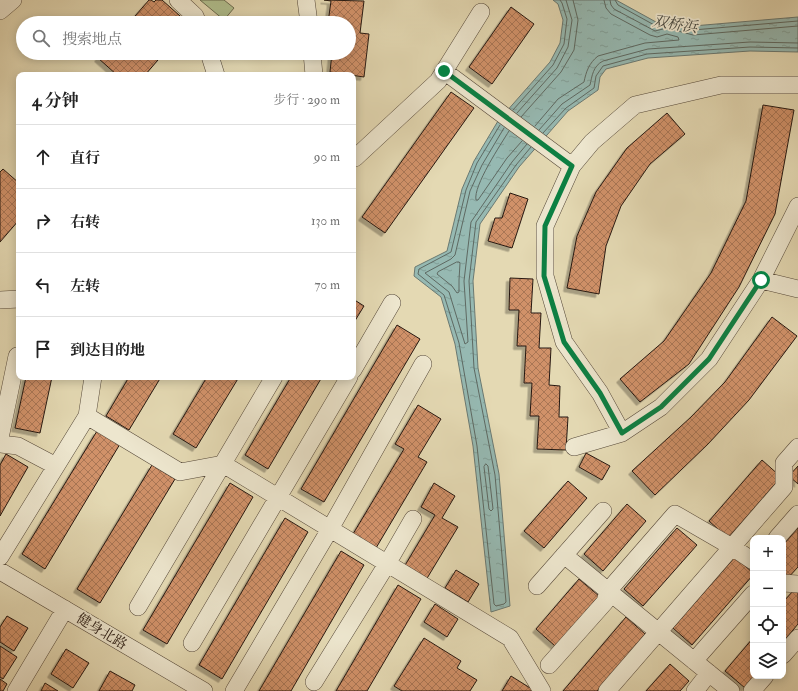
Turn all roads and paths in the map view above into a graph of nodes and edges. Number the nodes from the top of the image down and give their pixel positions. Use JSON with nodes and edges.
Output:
{"nodes":[{"id":1,"x":13,"y":0,"type":"edge"},
{"id":2,"x":178,"y":0,"type":"edge"},
{"id":3,"x":306,"y":0,"type":"edge"},
{"id":4,"x":0,"y":11,"type":"edge"},
{"id":5,"x":481,"y":12,"type":"dead end"},
{"id":6,"x":194,"y":16,"type":"edge"},
{"id":7,"x":308,"y":16,"type":"edge"},
{"id":8,"x":211,"y":60,"type":"edge"},
{"id":9,"x":313,"y":60,"type":"edge"},
{"id":10,"x":444,"y":71,"type":"junction"},
{"id":11,"x":215,"y":72,"type":"edge"},
{"id":12,"x":314,"y":72,"type":"edge"},
{"id":13,"x":798,"y":85,"type":"edge"},
{"id":14,"x":356,"y":157,"type":"edge"},
{"id":15,"x":572,"y":166,"type":"junction"},
{"id":16,"x":798,"y":206,"type":"edge"},
{"id":17,"x":761,"y":280,"type":"junction"},
{"id":18,"x":798,"y":289,"type":"edge"},
{"id":19,"x":16,"y":299,"type":"edge"},
{"id":20,"x":0,"y":300,"type":"edge"},
{"id":21,"x":392,"y":303,"type":"dead end"},
{"id":22,"x":16,"y":361,"type":"edge"},
{"id":23,"x":423,"y":364,"type":"dead end"},
{"id":24,"x":356,"y":365,"type":"edge"},
{"id":25,"x":93,"y":380,"type":"edge"},
{"id":26,"x":272,"y":380,"type":"edge"},
{"id":27,"x":347,"y":380,"type":"edge"},
{"id":28,"x":87,"y":416,"type":"junction"},
{"id":29,"x":622,"y":433,"type":"junction"},
{"id":30,"x":0,"y":438,"type":"edge"},
{"id":31,"x":0,"y":444,"type":"edge"},
{"id":32,"x":574,"y":446,"type":"dead end"},
{"id":33,"x":798,"y":448,"type":"edge"},
{"id":34,"x":223,"y":464,"type":"junction"},
{"id":35,"x":56,"y":466,"type":"junction"},
{"id":36,"x":278,"y":497,"type":"junction"},
{"id":37,"x":603,"y":511,"type":"dead end"},
{"id":38,"x":798,"y":514,"type":"edge"},
{"id":39,"x":413,"y":519,"type":"dead end"},
{"id":40,"x":330,"y":528,"type":"junction"},
{"id":41,"x":780,"y":535,"type":"edge"},
{"id":42,"x":732,"y":547,"type":"junction"},
{"id":43,"x":564,"y":555,"type":"junction"},
{"id":44,"x":0,"y":557,"type":"edge"},
{"id":45,"x":750,"y":559,"type":"edge"},
{"id":46,"x":388,"y":564,"type":"junction"},
{"id":47,"x":0,"y":570,"type":"edge"},
{"id":48,"x":537,"y":586,"type":"dead end"},
{"id":49,"x":608,"y":591,"type":"junction"},
{"id":50,"x":750,"y":597,"type":"edge"},
{"id":51,"x":138,"y":607,"type":"dead end"},
{"id":52,"x":65,"y":609,"type":"junction"},
{"id":53,"x":658,"y":632,"type":"junction"},
{"id":54,"x":798,"y":638,"type":"edge"},
{"id":55,"x":192,"y":643,"type":"dead end"},
{"id":56,"x":786,"y":652,"type":"edge"},
{"id":57,"x":694,"y":661,"type":"junction"},
{"id":58,"x":549,"y":665,"type":"dead end"},
{"id":59,"x":709,"y":673,"type":"junction"},
{"id":60,"x":762,"y":679,"type":"edge"},
{"id":61,"x":314,"y":682,"type":"dead end"},
{"id":62,"x":16,"y":691,"type":"edge"},
{"id":63,"x":204,"y":691,"type":"edge"},
{"id":64,"x":234,"y":691,"type":"edge"},
{"id":65,"x":542,"y":691,"type":"edge"},
{"id":66,"x":607,"y":691,"type":"edge"},
{"id":67,"x":695,"y":691,"type":"edge"},
{"id":68,"x":731,"y":691,"type":"edge"},
{"id":69,"x":752,"y":691,"type":"edge"}],
"edges":[{"from":1,"to":4,"type":"street"},
{"from":2,"to":6,"type":"street"},
{"from":3,"to":7,"type":"street"},
{"from":5,"to":10,"type":"street"},
{"from":8,"to":11,"type":"street"},
{"from":9,"to":12,"type":"street"},
{"from":10,"to":14,"type":"street"},
{"from":10,"to":15,"type":"street"},
{"from":13,"to":15,"type":"street"},
{"from":15,"to":29,"type":"street"},
{"from":16,"to":17,"type":"street"},
{"from":17,"to":18,"type":"street"},
{"from":17,"to":29,"type":"street"},
{"from":19,"to":20,"type":"street"},
{"from":21,"to":24,"type":"street"},
{"from":22,"to":30,"type":"street"},
{"from":23,"to":40,"type":"street"},
{"from":25,"to":28,"type":"street"},
{"from":26,"to":34,"type":"street"},
{"from":27,"to":36,"type":"street"},
{"from":28,"to":34,"type":"street"},
{"from":28,"to":35,"type":"street"},
{"from":29,"to":32,"type":"street"},
{"from":31,"to":35,"type":"street"},
{"from":33,"to":42,"type":"street"},
{"from":34,"to":36,"type":"street"},
{"from":34,"to":51,"type":"street"},
{"from":35,"to":44,"type":"street"},
{"from":36,"to":40,"type":"street"},
{"from":36,"to":55,"type":"street"},
{"from":37,"to":43,"type":"street"},
{"from":38,"to":41,"type":"street"},
{"from":39,"to":46,"type":"street"},
{"from":40,"to":46,"type":"street"},
{"from":40,"to":64,"type":"street"},
{"from":42,"to":45,"type":"street"},
{"from":42,"to":49,"type":"street"},
{"from":42,"to":53,"type":"street"},
{"from":43,"to":48,"type":"street"},
{"from":43,"to":49,"type":"street"},
{"from":46,"to":61,"type":"street"},
{"from":46,"to":65,"type":"street"},
{"from":47,"to":52,"type":"street","name":"健身北路"},
{"from":49,"to":53,"type":"street"},
{"from":49,"to":58,"type":"street"},
{"from":50,"to":57,"type":"street"},
{"from":52,"to":62,"type":"street"},
{"from":52,"to":63,"type":"street","name":"健身北路"},
{"from":53,"to":57,"type":"street"},
{"from":53,"to":66,"type":"street"},
{"from":54,"to":56,"type":"street"},
{"from":57,"to":59,"type":"street"},
{"from":59,"to":67,"type":"street"},
{"from":59,"to":68,"type":"street"},
{"from":60,"to":69,"type":"street"}]}
